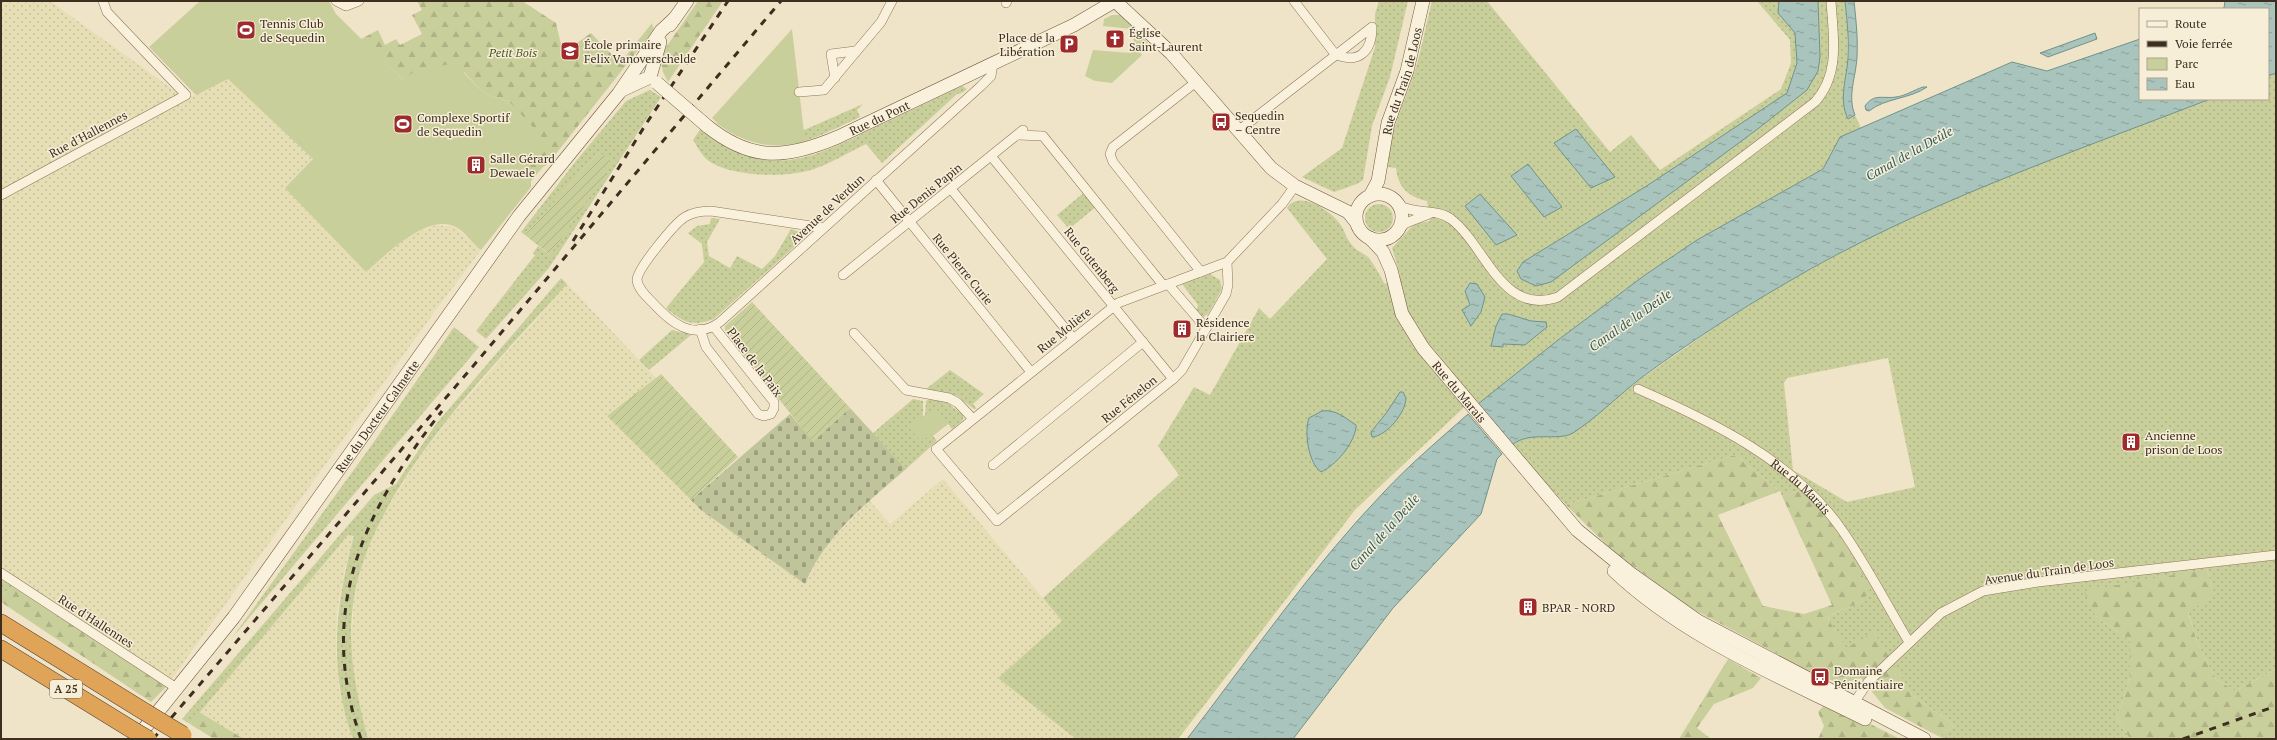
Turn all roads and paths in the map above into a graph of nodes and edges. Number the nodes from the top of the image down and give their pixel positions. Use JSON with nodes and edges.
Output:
{"nodes":[{"id":1,"x":103,"y":1,"type":"edge"},
{"id":2,"x":336,"y":1,"type":"edge"},
{"id":3,"x":359,"y":1,"type":"edge"},
{"id":4,"x":687,"y":1,"type":"edge"},
{"id":5,"x":892,"y":1,"type":"edge"},
{"id":6,"x":1114,"y":1,"type":"edge"},
{"id":7,"x":1294,"y":1,"type":"edge"},
{"id":8,"x":1423,"y":1,"type":"edge"},
{"id":9,"x":1831,"y":1,"type":"edge"},
{"id":10,"x":674,"y":19,"type":"junction"},
{"id":11,"x":855,"y":51,"type":"junction"},
{"id":12,"x":993,"y":64,"type":"junction"},
{"id":13,"x":638,"y":67,"type":"junction"},
{"id":14,"x":969,"y":75,"type":"junction"},
{"id":15,"x":651,"y":77,"type":"junction"},
{"id":16,"x":834,"y":78,"type":"junction"},
{"id":17,"x":1196,"y":82,"type":"junction"},
{"id":18,"x":619,"y":92,"type":"junction"},
{"id":19,"x":799,"y":92,"type":"dead end"},
{"id":20,"x":967,"y":98,"type":"junction"},
{"id":21,"x":1238,"y":131,"type":"junction"},
{"id":22,"x":992,"y":156,"type":"junction"},
{"id":23,"x":1382,"y":161,"type":"junction"},
{"id":24,"x":876,"y":180,"type":"junction"},
{"id":25,"x":1295,"y":186,"type":"junction"},
{"id":26,"x":951,"y":188,"type":"junction"},
{"id":27,"x":1,"y":195,"type":"edge"},
{"id":28,"x":1367,"y":198,"type":"junction"},
{"id":29,"x":1328,"y":200,"type":"junction"},
{"id":30,"x":1397,"y":203,"type":"junction"},
{"id":31,"x":1432,"y":213,"type":"junction"},
{"id":32,"x":909,"y":222,"type":"junction"},
{"id":33,"x":1356,"y":222,"type":"junction"},
{"id":34,"x":824,"y":228,"type":"junction"},
{"id":35,"x":1395,"y":233,"type":"junction"},
{"id":36,"x":1370,"y":238,"type":"junction"},
{"id":37,"x":1227,"y":262,"type":"junction"},
{"id":38,"x":1390,"y":265,"type":"junction"},
{"id":39,"x":1201,"y":272,"type":"junction"},
{"id":40,"x":843,"y":274,"type":"dead end"},
{"id":41,"x":1166,"y":284,"type":"junction"},
{"id":42,"x":1113,"y":306,"type":"junction"},
{"id":43,"x":714,"y":327,"type":"junction"},
{"id":44,"x":1206,"y":328,"type":"junction"},
{"id":45,"x":700,"y":329,"type":"junction"},
{"id":46,"x":854,"y":333,"type":"dead end"},
{"id":47,"x":1073,"y":338,"type":"junction"},
{"id":48,"x":1143,"y":342,"type":"junction"},
{"id":49,"x":1031,"y":372,"type":"junction"},
{"id":50,"x":1173,"y":380,"type":"junction"},
{"id":51,"x":1638,"y":389,"type":"dead end"},
{"id":52,"x":973,"y":419,"type":"junction"},
{"id":53,"x":936,"y":449,"type":"joint"},
{"id":54,"x":993,"y":465,"type":"dead end"},
{"id":55,"x":2276,"y":556,"type":"edge"},
{"id":56,"x":1,"y":573,"type":"edge"},
{"id":57,"x":1,"y":616,"type":"edge"},
{"id":58,"x":1,"y":623,"type":"edge"},
{"id":59,"x":1909,"y":642,"type":"junction"},
{"id":60,"x":38,"y":646,"type":"junction"},
{"id":61,"x":1,"y":649,"type":"edge"},
{"id":62,"x":178,"y":688,"type":"junction"},
{"id":63,"x":1852,"y":707,"type":"junction"},
{"id":64,"x":133,"y":734,"type":"edge"},
{"id":65,"x":187,"y":737,"type":"edge"},
{"id":66,"x":148,"y":739,"type":"edge"},
{"id":67,"x":1907,"y":739,"type":"edge"},
{"id":68,"x":1924,"y":739,"type":"edge"}],
"edges":[{"from":1,"to":27,"type":"street","name":"Rue d'Hallennes"},
{"from":2,"to":3,"type":"street"},
{"from":4,"to":10,"type":"street"},
{"from":5,"to":11,"type":"street"},
{"from":6,"to":12,"type":"street","name":"Rue du Pont"},
{"from":6,"to":17,"type":"street"},
{"from":7,"to":21,"type":"street"},
{"from":8,"to":23,"type":"street","name":"Rue du Train de Loos"},
{"from":9,"to":31,"type":"street"},
{"from":10,"to":13,"type":"street"},
{"from":10,"to":15,"type":"street"},
{"from":11,"to":16,"type":"street"},
{"from":11,"to":16,"type":"street"},
{"from":12,"to":14,"type":"street","name":"Rue du Pont"},
{"from":12,"to":20,"type":"street","name":"Avenue de Verdun"},
{"from":13,"to":15,"type":"street","name":"Rue du Pont"},
{"from":13,"to":18,"type":"street","name":"Rue du Docteur Calmette"},
{"from":14,"to":15,"type":"street","name":"Rue du Pont","bridge":true},
{"from":14,"to":20,"type":"street"},
{"from":15,"to":18,"type":"street"},
{"from":16,"to":19,"type":"street"},
{"from":17,"to":21,"type":"street"},
{"from":17,"to":39,"type":"street"},
{"from":18,"to":62,"type":"street","name":"Rue du Docteur Calmette"},
{"from":20,"to":24,"type":"street","name":"Avenue de Verdun"},
{"from":21,"to":25,"type":"street"},
{"from":22,"to":26,"type":"street","name":"Rue Denis Papin"},
{"from":22,"to":41,"type":"street","name":"Rue Denis Papin"},
{"from":22,"to":42,"type":"street","name":"Rue Gutenberg"},
{"from":23,"to":28,"type":"street","name":"Rue du Train de Loos"},
{"from":23,"to":30,"type":"street","name":"Rue du Train de Loos"},
{"from":24,"to":32,"type":"street","name":"Rue Pierre Curie"},
{"from":24,"to":34,"type":"street","name":"Avenue de Verdun"},
{"from":25,"to":29,"type":"street"},
{"from":25,"to":37,"type":"street"},
{"from":26,"to":32,"type":"street","name":"Rue Denis Papin"},
{"from":26,"to":47,"type":"street"},
{"from":28,"to":29,"type":"street"},
{"from":28,"to":30,"type":"street"},
{"from":28,"to":33,"type":"street"},
{"from":29,"to":33,"type":"street"},
{"from":30,"to":31,"type":"street"},
{"from":30,"to":35,"type":"street"},
{"from":31,"to":35,"type":"street"},
{"from":32,"to":40,"type":"street","name":"Rue Denis Papin"},
{"from":32,"to":49,"type":"street","name":"Rue Pierre Curie"},
{"from":33,"to":36,"type":"street"},
{"from":34,"to":43,"type":"street","name":"Avenue de Verdun"},
{"from":34,"to":45,"type":"street"},
{"from":35,"to":36,"type":"street"},
{"from":35,"to":38,"type":"street","name":"Rue du Marais"},
{"from":36,"to":38,"type":"street","name":"Rue du Marais"},
{"from":37,"to":39,"type":"street","name":"Rue Molière"},
{"from":37,"to":44,"type":"street","name":"Rue Fénelon"},
{"from":38,"to":63,"type":"street","name":"Rue du Marais"},
{"from":39,"to":41,"type":"street","name":"Rue Molière"},
{"from":41,"to":42,"type":"street","name":"Rue Molière"},
{"from":41,"to":44,"type":"street"},
{"from":42,"to":47,"type":"street","name":"Rue Molière"},
{"from":42,"to":48,"type":"street","name":"Rue Gutenberg"},
{"from":43,"to":45,"type":"street"},
{"from":43,"to":45,"type":"street","name":"Place de la Paix"},
{"from":44,"to":50,"type":"street","name":"Rue Fénelon"},
{"from":46,"to":52,"type":"street"},
{"from":47,"to":49,"type":"street","name":"Rue Molière"},
{"from":48,"to":50,"type":"street","name":"Rue Gutenberg"},
{"from":48,"to":54,"type":"street"},
{"from":49,"to":52,"type":"street","name":"Rue Molière"},
{"from":50,"to":53,"type":"street","name":"Rue Fénelon"},
{"from":51,"to":59,"type":"street","name":"Rue du Marais"},
{"from":52,"to":53,"type":"street","name":"Rue Molière"},
{"from":55,"to":59,"type":"street","name":"Avenue du Train de Loos"},
{"from":56,"to":62,"type":"street","name":"Rue d'Hallennes"},
{"from":57,"to":60,"type":"highway"},
{"from":58,"to":60,"type":"highway","number":"A 25"},
{"from":59,"to":63,"type":"street","name":"Avenue du Train de Loos"},
{"from":60,"to":65,"type":"highway","number":"A 25","bridge":true},
{"from":61,"to":64,"type":"highway","number":"A 25"},
{"from":62,"to":64,"type":"street","name":"Rue du Docteur Calmette"},
{"from":63,"to":67,"type":"street"},
{"from":63,"to":68,"type":"street"},
{"from":64,"to":66,"type":"highway","number":"A 25","bridge":true}]}
